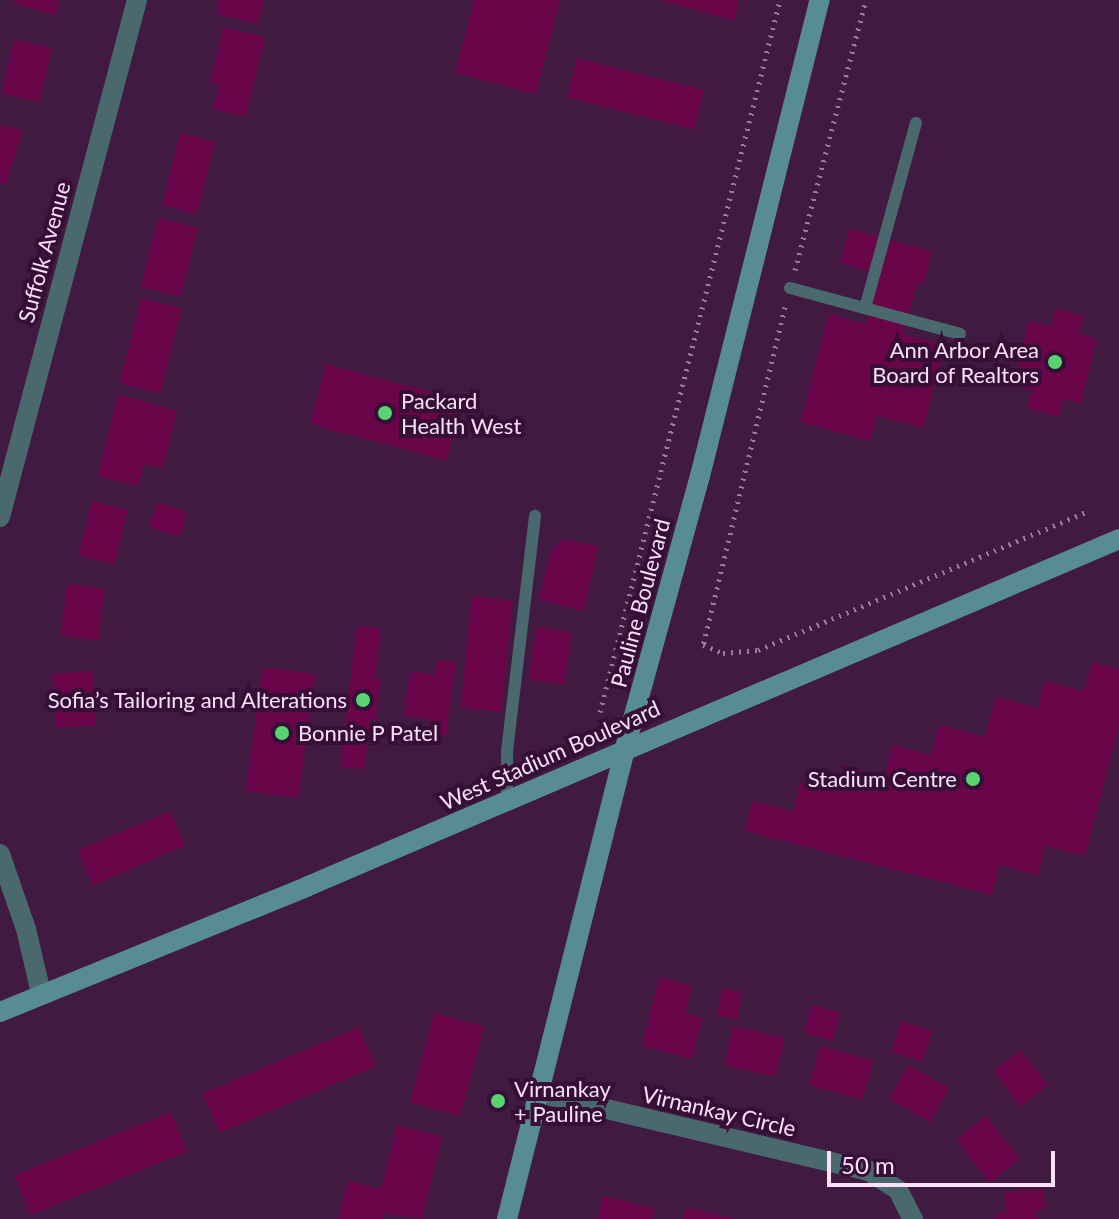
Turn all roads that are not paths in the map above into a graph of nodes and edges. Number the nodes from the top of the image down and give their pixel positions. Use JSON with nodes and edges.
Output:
{"nodes":[{"id":1,"x":137,"y":0,"type":"edge"},
{"id":2,"x":820,"y":0,"type":"edge"},
{"id":3,"x":916,"y":123,"type":"dead end"},
{"id":4,"x":790,"y":288,"type":"road end"},
{"id":5,"x":865,"y":308,"type":"junction"},
{"id":6,"x":960,"y":334,"type":"dead end"},
{"id":7,"x":4,"y":482,"type":"edge"},
{"id":8,"x":535,"y":516,"type":"dead end"},
{"id":9,"x":0,"y":517,"type":"edge"},
{"id":10,"x":1119,"y":539,"type":"edge"},
{"id":11,"x":625,"y":748,"type":"junction"},
{"id":12,"x":507,"y":800,"type":"junction"},
{"id":13,"x":0,"y":854,"type":"edge"},
{"id":14,"x":41,"y":993,"type":"junction"},
{"id":15,"x":0,"y":1012,"type":"edge"},
{"id":16,"x":539,"y":1093,"type":"junction"},
{"id":17,"x":507,"y":1219,"type":"edge"},
{"id":18,"x":913,"y":1219,"type":"edge"}],
"edges":[{"from":1,"to":7,"type":"street","name":"Suffolk Avenue"},
{"from":2,"to":11,"type":"street","name":"Pauline Boulevard"},
{"from":3,"to":5,"type":"lane"},
{"from":4,"to":5,"type":"lane"},
{"from":5,"to":6,"type":"lane"},
{"from":7,"to":9,"type":"street","name":"Suffolk Avenue"},
{"from":8,"to":12,"type":"lane"},
{"from":10,"to":11,"type":"street","name":"West Stadium Boulevard"},
{"from":11,"to":12,"type":"street","name":"West Stadium Boulevard"},
{"from":11,"to":16,"type":"street","name":"Pauline Boulevard"},
{"from":12,"to":14,"type":"street","name":"West Stadium Boulevard"},
{"from":13,"to":14,"type":"street"},
{"from":14,"to":15,"type":"street","name":"West Stadium Boulevard"},
{"from":16,"to":17,"type":"street","name":"Pauline Boulevard"},
{"from":16,"to":18,"type":"street","name":"Virnankay Circle"}]}
